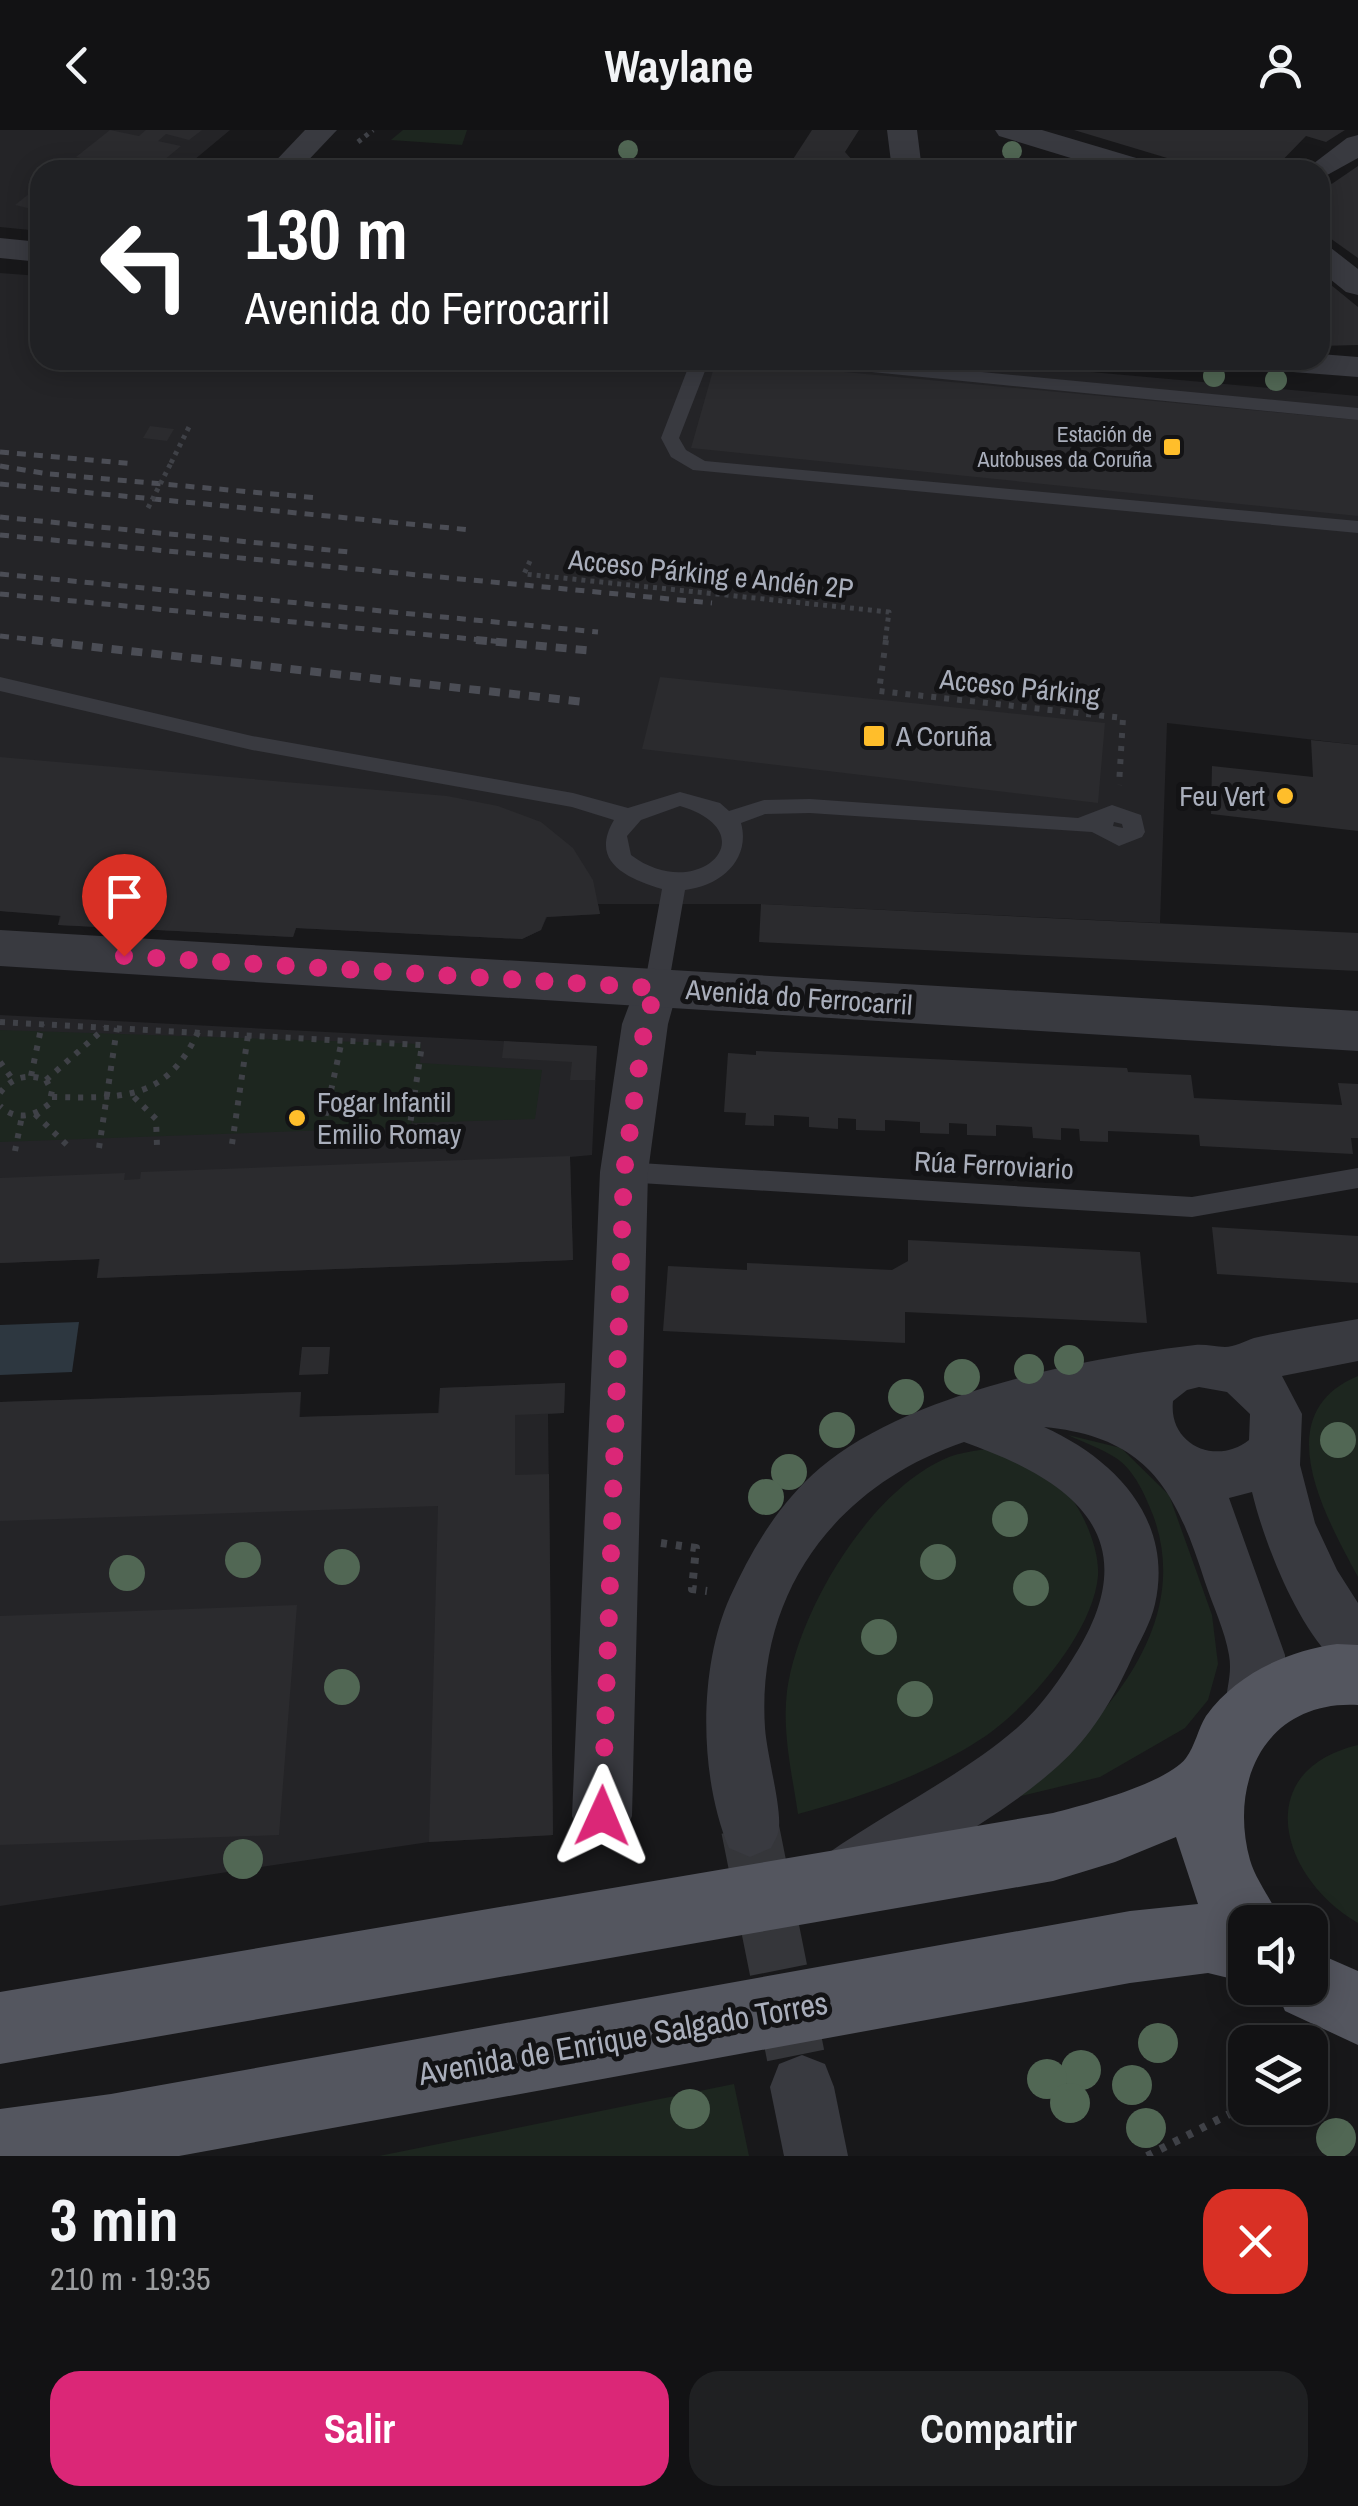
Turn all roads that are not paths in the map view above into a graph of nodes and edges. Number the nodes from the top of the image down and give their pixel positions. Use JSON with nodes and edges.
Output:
{"nodes":[{"id":1,"x":322,"y":130,"type":"edge"},
{"id":2,"x":902,"y":130,"type":"edge"},
{"id":3,"x":1010,"y":130,"type":"edge"},
{"id":4,"x":1358,"y":144,"type":"edge"},
{"id":5,"x":292,"y":160,"type":"edge"},
{"id":6,"x":906,"y":160,"type":"edge"},
{"id":7,"x":1109,"y":160,"type":"edge"},
{"id":8,"x":1330,"y":163,"type":"edge"},
{"id":9,"x":0,"y":248,"type":"edge"},
{"id":10,"x":30,"y":251,"type":"edge"},
{"id":11,"x":1330,"y":263,"type":"edge"},
{"id":12,"x":1358,"y":285,"type":"edge"},
{"id":13,"x":1330,"y":365,"type":"edge"},
{"id":14,"x":1358,"y":367,"type":"edge"},
{"id":15,"x":693,"y":370,"type":"edge"},
{"id":16,"x":904,"y":370,"type":"edge"},
{"id":17,"x":1358,"y":414,"type":"edge"},
{"id":18,"x":1358,"y":527,"type":"edge"},
{"id":19,"x":0,"y":684,"type":"edge"},
{"id":20,"x":628,"y":816,"type":"junction"},
{"id":21,"x":1109,"y":818,"type":"road end"},
{"id":22,"x":728,"y":819,"type":"junction"},
{"id":23,"x":675,"y":882,"type":"junction"},
{"id":24,"x":0,"y":948,"type":"edge"},
{"id":25,"x":656,"y":988,"type":"junction"},
{"id":26,"x":1358,"y":1031,"type":"edge"},
{"id":27,"x":624,"y":1172,"type":"junction"},
{"id":28,"x":1358,"y":1178,"type":"edge"},
{"id":29,"x":1358,"y":1341,"type":"edge"},
{"id":30,"x":1178,"y":1368,"type":"junction"},
{"id":31,"x":1231,"y":1369,"type":"junction"},
{"id":32,"x":983,"y":1412,"type":"junction"},
{"id":33,"x":1275,"y":1437,"type":"junction"},
{"id":34,"x":1169,"y":1454,"type":"junction"},
{"id":35,"x":1358,"y":1646,"type":"edge"},
{"id":36,"x":1358,"y":1675,"type":"edge"},
{"id":37,"x":1251,"y":1710,"type":"junction"},
{"id":38,"x":1210,"y":1782,"type":"junction"},
{"id":39,"x":602,"y":1816,"type":"dead end"},
{"id":40,"x":750,"y":1828,"type":"tunnel mouth"},
{"id":41,"x":830,"y":1887,"type":"junction"},
{"id":42,"x":1234,"y":1905,"type":"edge"},
{"id":43,"x":1228,"y":1942,"type":"edge"},
{"id":44,"x":1328,"y":2005,"type":"edge"},
{"id":45,"x":0,"y":2028,"type":"edge"},
{"id":46,"x":1350,"y":2028,"type":"edge"},
{"id":47,"x":802,"y":2086,"type":"tunnel mouth"},
{"id":48,"x":0,"y":2146,"type":"edge"},
{"id":49,"x":816,"y":2156,"type":"edge"}],
"edges":[{"from":1,"to":5,"type":"street"},
{"from":2,"to":6,"type":"street"},
{"from":3,"to":7,"type":"street"},
{"from":4,"to":8,"type":"street"},
{"from":9,"to":10,"type":"street"},
{"from":11,"to":12,"type":"street"},
{"from":13,"to":14,"type":"street"},
{"from":15,"to":18,"type":"lane"},
{"from":16,"to":17,"type":"lane"},
{"from":19,"to":20,"type":"lane"},
{"from":20,"to":22,"type":"lane"},
{"from":20,"to":23,"type":"lane"},
{"from":21,"to":22,"type":"lane"},
{"from":22,"to":23,"type":"lane"},
{"from":23,"to":25,"type":"lane"},
{"from":24,"to":25,"type":"street","name":"Avenida do Ferrocarril"},
{"from":25,"to":26,"type":"street","name":"Avenida do Ferrocarril"},
{"from":25,"to":27,"type":"street"},
{"from":27,"to":28,"type":"lane","name":"Rúa Ferroviario"},
{"from":27,"to":39,"type":"street"},
{"from":29,"to":31,"type":"street"},
{"from":29,"to":33,"type":"street"},
{"from":30,"to":31,"type":"street"},
{"from":30,"to":32,"type":"street"},
{"from":30,"to":34,"type":"street"},
{"from":31,"to":33,"type":"street"},
{"from":32,"to":34,"type":"street"},
{"from":32,"to":40,"type":"street"},
{"from":32,"to":41,"type":"street"},
{"from":33,"to":34,"type":"street"},
{"from":33,"to":35,"type":"street"},
{"from":34,"to":37,"type":"street"},
{"from":36,"to":37,"type":"main road"},
{"from":37,"to":38,"type":"main road"},
{"from":38,"to":41,"type":"main road"},
{"from":38,"to":42,"type":"main road"},
{"from":41,"to":45,"type":"main road"},
{"from":43,"to":48,"type":"main road","name":"Avenida de Enrique Salgado Torres"},
{"from":44,"to":46,"type":"main road"},
{"from":47,"to":49,"type":"street"}]}
